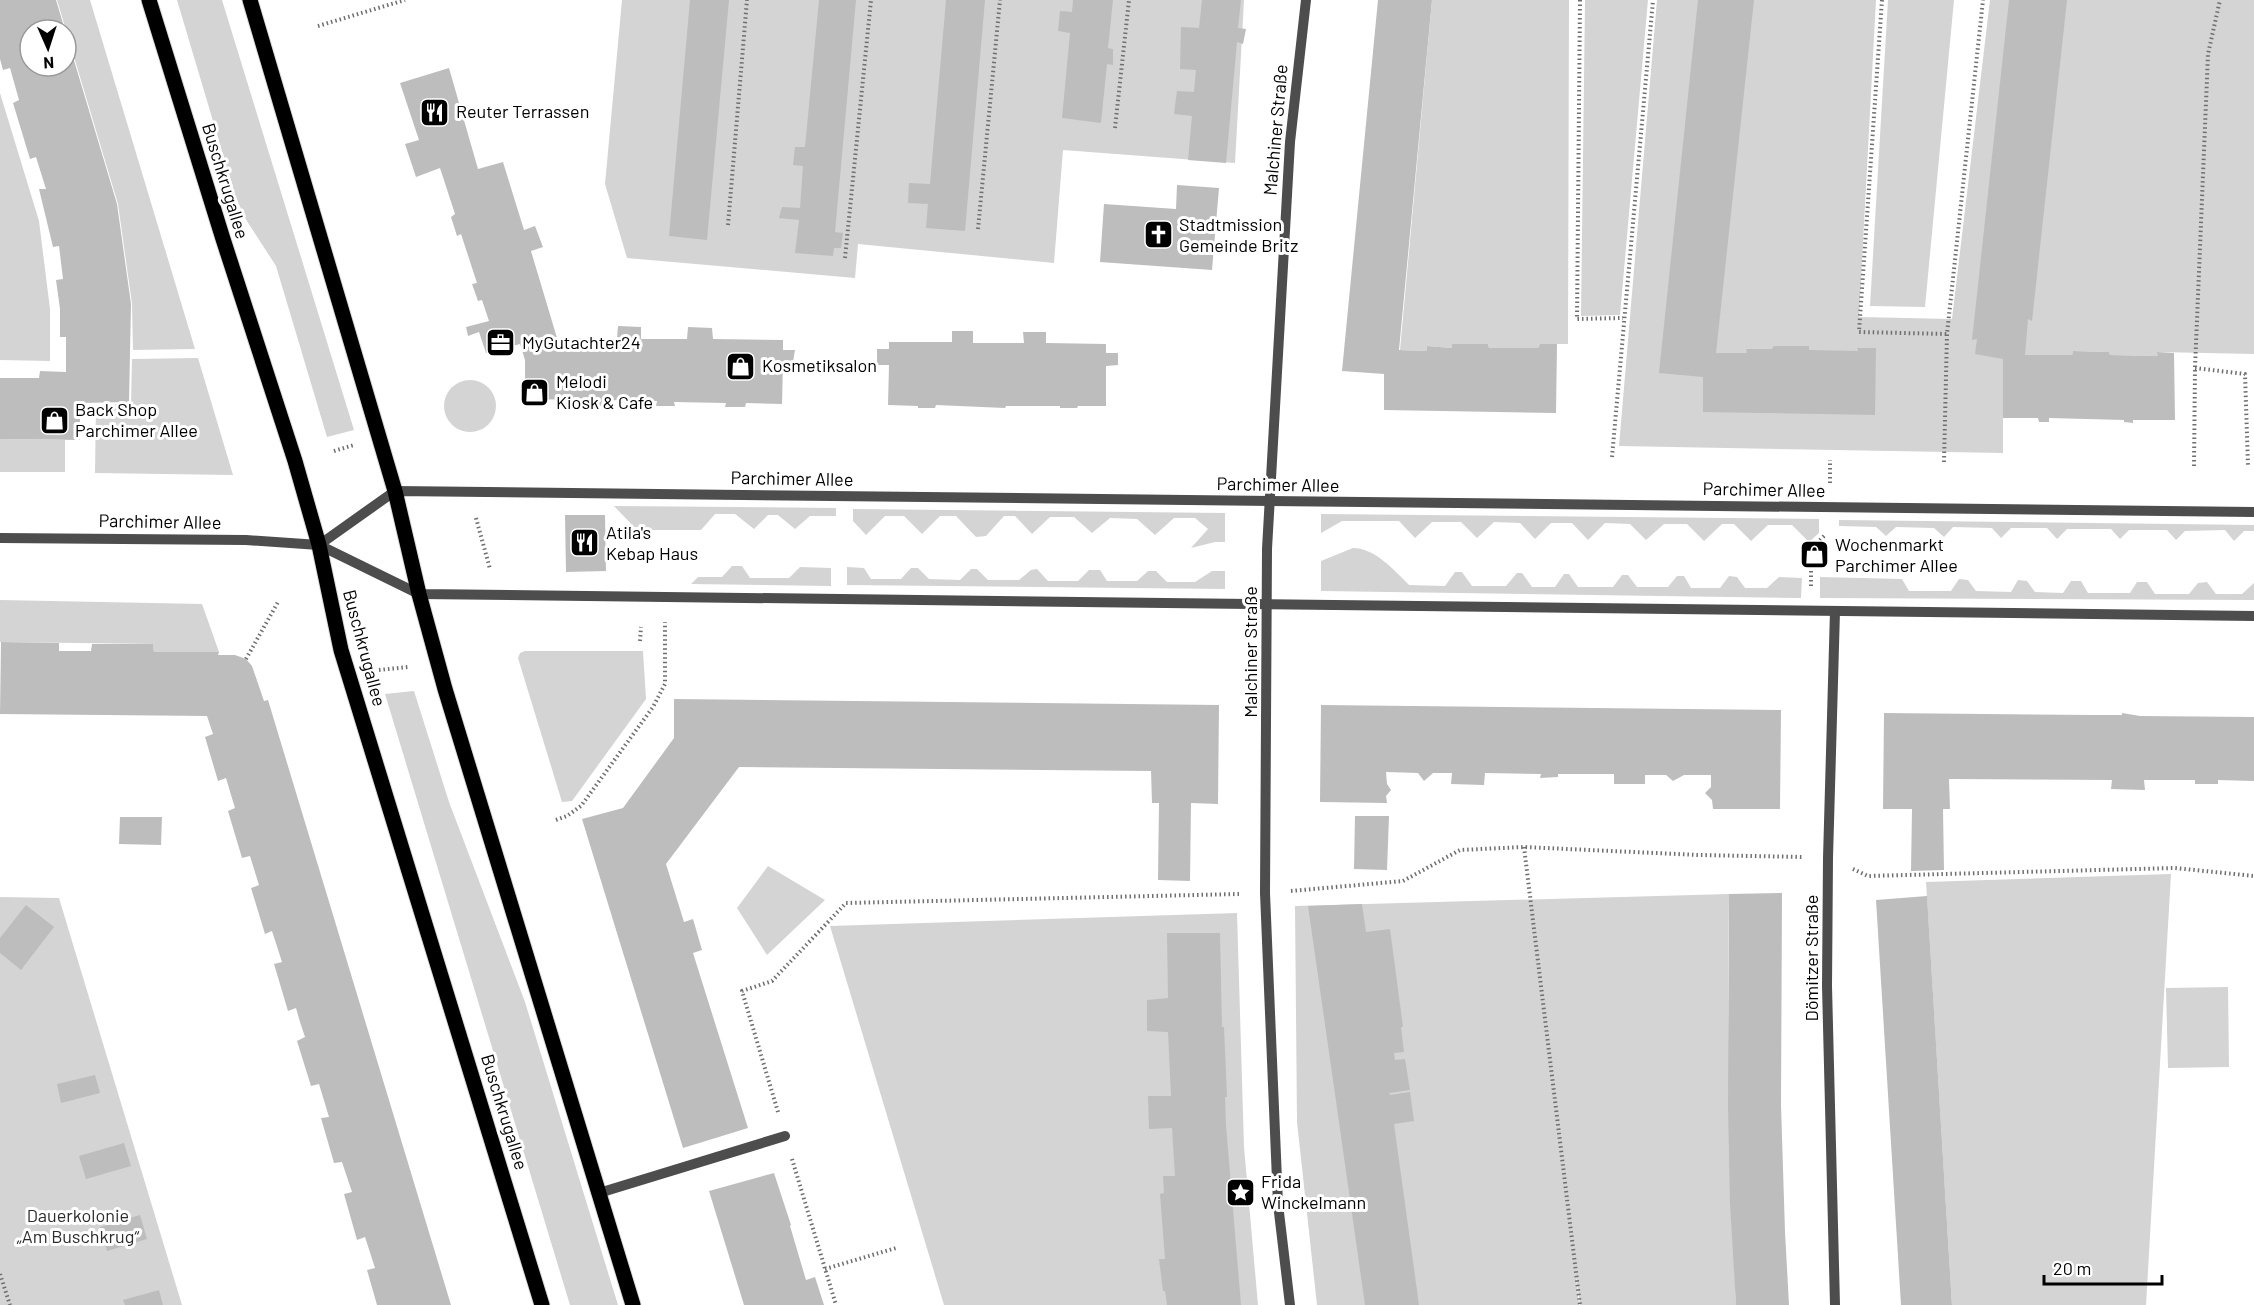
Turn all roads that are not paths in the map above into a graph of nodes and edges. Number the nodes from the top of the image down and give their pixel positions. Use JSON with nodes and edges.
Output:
{"nodes":[{"id":1,"x":149,"y":0,"type":"edge"},
{"id":2,"x":250,"y":0,"type":"edge"},
{"id":3,"x":1306,"y":0,"type":"edge"},
{"id":4,"x":395,"y":491,"type":"junction"},
{"id":5,"x":1269,"y":501,"type":"junction"},
{"id":6,"x":2254,"y":512,"type":"edge"},
{"id":7,"x":0,"y":538,"type":"edge"},
{"id":8,"x":319,"y":545,"type":"junction"},
{"id":9,"x":419,"y":594,"type":"junction"},
{"id":10,"x":1268,"y":604,"type":"junction"},
{"id":11,"x":1835,"y":611,"type":"junction"},
{"id":12,"x":2254,"y":616,"type":"edge"},
{"id":13,"x":785,"y":1136,"type":"road end"},
{"id":14,"x":598,"y":1192,"type":"junction"},
{"id":15,"x":542,"y":1305,"type":"edge"},
{"id":16,"x":633,"y":1305,"type":"edge"},
{"id":17,"x":1290,"y":1305,"type":"edge"},
{"id":18,"x":1834,"y":1305,"type":"edge"}],
"edges":[{"from":1,"to":8,"type":"main road","name":"Buschkrugallee"},
{"from":2,"to":4,"type":"main road"},
{"from":3,"to":5,"type":"street","name":"Malchiner Straße"},
{"from":4,"to":5,"type":"street","name":"Parchimer Allee"},
{"from":4,"to":8,"type":"street"},
{"from":4,"to":9,"type":"main road"},
{"from":5,"to":6,"type":"street","name":"Parchimer Allee"},
{"from":5,"to":10,"type":"street","name":"Malchiner Straße"},
{"from":7,"to":8,"type":"street","name":"Parchimer Allee"},
{"from":8,"to":9,"type":"street","name":"Parchimer Allee"},
{"from":8,"to":15,"type":"main road","name":"Buschkrugallee"},
{"from":9,"to":10,"type":"street","name":"Parchimer Allee"},
{"from":9,"to":14,"type":"main road"},
{"from":10,"to":11,"type":"street","name":"Parchimer Allee"},
{"from":10,"to":17,"type":"street","name":"Malchiner Straße"},
{"from":11,"to":12,"type":"street","name":"Parchimer Allee"},
{"from":11,"to":18,"type":"street","name":"Dömitzer Straße"},
{"from":13,"to":14,"type":"street"},
{"from":14,"to":16,"type":"main road"}]}
